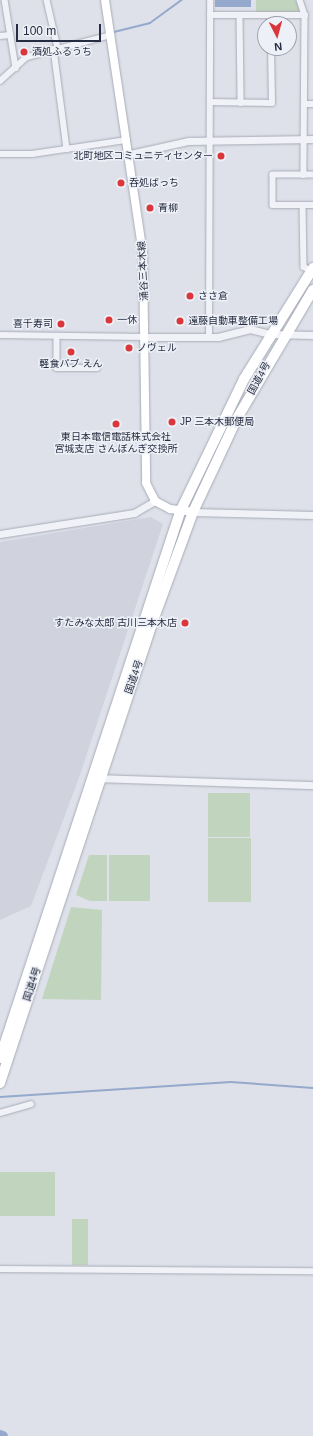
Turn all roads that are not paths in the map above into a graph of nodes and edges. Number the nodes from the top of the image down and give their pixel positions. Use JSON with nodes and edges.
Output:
{"nodes":[{"id":1,"x":5,"y":0,"type":"edge"},
{"id":2,"x":47,"y":0,"type":"edge"},
{"id":3,"x":106,"y":0,"type":"edge"},
{"id":4,"x":210,"y":0,"type":"edge"},
{"id":5,"x":300,"y":0,"type":"edge"},
{"id":6,"x":210,"y":15,"type":"junction"},
{"id":7,"x":240,"y":15,"type":"junction"},
{"id":8,"x":271,"y":15,"type":"joint"},
{"id":9,"x":305,"y":15,"type":"junction"},
{"id":10,"x":10,"y":35,"type":"junction"},
{"id":11,"x":111,"y":35,"type":"junction"},
{"id":12,"x":0,"y":36,"type":"edge"},
{"id":13,"x":56,"y":49,"type":"junction"},
{"id":14,"x":272,"y":56,"type":"edge"},
{"id":15,"x":16,"y":68,"type":"junction"},
{"id":16,"x":0,"y":81,"type":"edge"},
{"id":17,"x":210,"y":102,"type":"junction"},
{"id":18,"x":241,"y":103,"type":"junction"},
{"id":19,"x":304,"y":104,"type":"junction"},
{"id":20,"x":313,"y":104,"type":"edge"},
{"id":21,"x":209,"y":139,"type":"junction"},
{"id":22,"x":305,"y":139,"type":"junction"},
{"id":23,"x":313,"y":139,"type":"edge"},
{"id":24,"x":127,"y":140,"type":"junction"},
{"id":25,"x":68,"y":149,"type":"junction"},
{"id":26,"x":0,"y":154,"type":"edge"},
{"id":27,"x":130,"y":154,"type":"junction"},
{"id":28,"x":304,"y":175,"type":"junction"},
{"id":29,"x":313,"y":175,"type":"edge"},
{"id":30,"x":303,"y":205,"type":"junction"},
{"id":31,"x":313,"y":205,"type":"edge"},
{"id":32,"x":312,"y":270,"type":"edge"},
{"id":33,"x":313,"y":290,"type":"edge"},
{"id":34,"x":284,"y":333,"type":"junction"},
{"id":35,"x":270,"y":334,"type":"junction"},
{"id":36,"x":0,"y":335,"type":"edge"},
{"id":37,"x":313,"y":335,"type":"edge"},
{"id":38,"x":57,"y":336,"type":"junction"},
{"id":39,"x":145,"y":337,"type":"junction"},
{"id":40,"x":209,"y":338,"type":"junction"},
{"id":41,"x":97,"y":368,"type":"dead end"},
{"id":42,"x":155,"y":501,"type":"junction"},
{"id":43,"x":180,"y":512,"type":"junction"},
{"id":44,"x":193,"y":512,"type":"junction"},
{"id":45,"x":313,"y":515,"type":"edge"},
{"id":46,"x":0,"y":534,"type":"edge"},
{"id":47,"x":96,"y":778,"type":"junction"},
{"id":48,"x":313,"y":785,"type":"edge"},
{"id":49,"x":0,"y":1058,"type":"edge"},
{"id":50,"x":0,"y":1083,"type":"edge"},
{"id":51,"x":30,"y":1104,"type":"dead end"},
{"id":52,"x":0,"y":1113,"type":"edge"},
{"id":53,"x":0,"y":1269,"type":"edge"},
{"id":54,"x":313,"y":1271,"type":"edge"}],
"edges":[{"from":1,"to":10,"type":"street"},
{"from":2,"to":13,"type":"street"},
{"from":3,"to":11,"type":"main road","name":"涌谷三本木線"},
{"from":4,"to":6,"type":"street"},
{"from":5,"to":9,"type":"street"},
{"from":6,"to":7,"type":"street"},
{"from":6,"to":17,"type":"street"},
{"from":7,"to":8,"type":"street"},
{"from":7,"to":18,"type":"street"},
{"from":8,"to":9,"type":"street"},
{"from":9,"to":19,"type":"street"},
{"from":10,"to":12,"type":"street"},
{"from":10,"to":15,"type":"street"},
{"from":11,"to":13,"type":"street"},
{"from":11,"to":24,"type":"main road","name":"涌谷三本木線"},
{"from":13,"to":15,"type":"street"},
{"from":13,"to":25,"type":"street"},
{"from":14,"to":18,"type":"street"},
{"from":15,"to":16,"type":"street"},
{"from":17,"to":18,"type":"street"},
{"from":17,"to":21,"type":"street"},
{"from":19,"to":20,"type":"street"},
{"from":19,"to":22,"type":"street"},
{"from":21,"to":22,"type":"street"},
{"from":21,"to":27,"type":"street"},
{"from":21,"to":40,"type":"street"},
{"from":22,"to":23,"type":"street"},
{"from":22,"to":28,"type":"street"},
{"from":24,"to":25,"type":"street"},
{"from":24,"to":27,"type":"main road","name":"涌谷三本木線"},
{"from":25,"to":26,"type":"street"},
{"from":27,"to":39,"type":"main road","name":"涌谷三本木線"},
{"from":28,"to":29,"type":"street"},
{"from":28,"to":30,"type":"street"},
{"from":30,"to":31,"type":"street"},
{"from":30,"to":32,"type":"street"},
{"from":32,"to":35,"type":"highway","name":"国道4号"},
{"from":33,"to":34,"type":"highway","name":"国道4号"},
{"from":34,"to":35,"type":"street"},
{"from":34,"to":37,"type":"street"},
{"from":34,"to":44,"type":"highway","name":"国道4号"},
{"from":35,"to":40,"type":"street"},
{"from":35,"to":43,"type":"highway","name":"国道4号"},
{"from":36,"to":38,"type":"street"},
{"from":38,"to":39,"type":"street"},
{"from":38,"to":41,"type":"street"},
{"from":39,"to":40,"type":"street"},
{"from":39,"to":42,"type":"main road","name":"涌谷三本木線"},
{"from":42,"to":43,"type":"main road"},
{"from":42,"to":46,"type":"street"},
{"from":43,"to":44,"type":"main road"},
{"from":43,"to":47,"type":"highway","name":"国道4号"},
{"from":44,"to":45,"type":"street"},
{"from":44,"to":47,"type":"highway","name":"国道4号"},
{"from":47,"to":48,"type":"street"},
{"from":47,"to":49,"type":"highway","name":"国道4号"},
{"from":47,"to":50,"type":"highway","name":"国道4号"},
{"from":51,"to":52,"type":"street"},
{"from":53,"to":54,"type":"street"}]}
